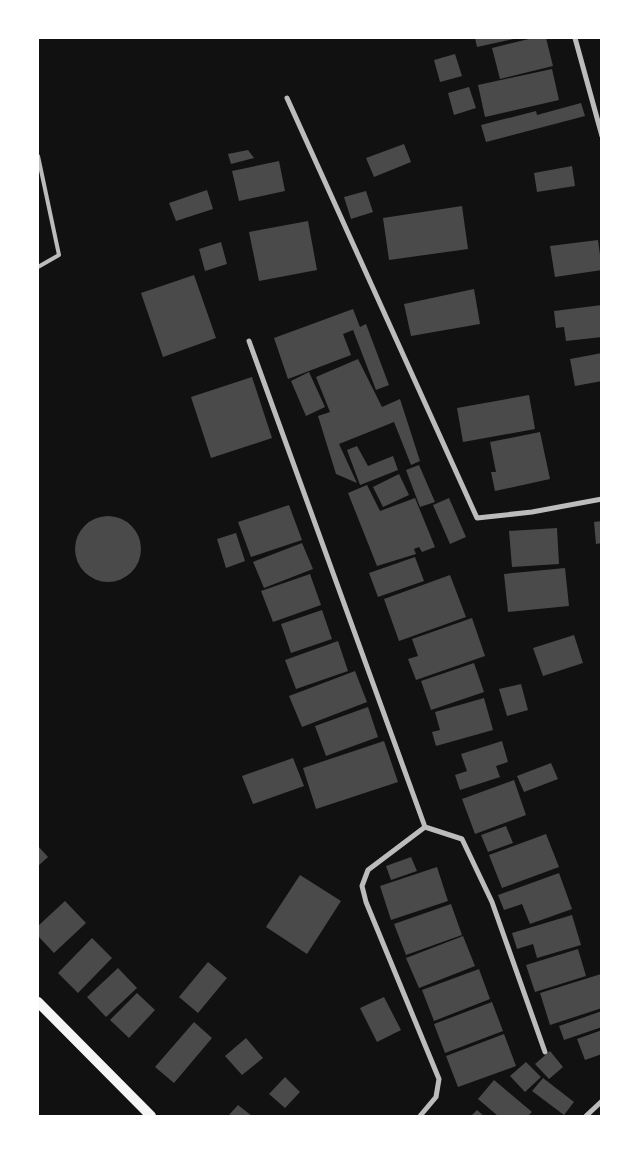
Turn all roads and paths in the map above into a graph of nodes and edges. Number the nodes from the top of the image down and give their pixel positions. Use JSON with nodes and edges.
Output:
{"nodes":[{"id":1,"x":575,"y":38,"type":"edge"},
{"id":2,"x":287,"y":98,"type":"dead end"},
{"id":3,"x":602,"y":136,"type":"edge"},
{"id":4,"x":38,"y":156,"type":"edge"},
{"id":5,"x":38,"y":267,"type":"edge"},
{"id":6,"x":249,"y":341,"type":"dead end"},
{"id":7,"x":602,"y":499,"type":"edge"},
{"id":8,"x":425,"y":827,"type":"junction"},
{"id":9,"x":38,"y":1002,"type":"edge"},
{"id":10,"x":544,"y":1052,"type":"dead end"},
{"id":11,"x":602,"y":1101,"type":"edge"},
{"id":12,"x":151,"y":1116,"type":"edge"},
{"id":13,"x":420,"y":1116,"type":"edge"},
{"id":14,"x":586,"y":1116,"type":"edge"}],
"edges":[{"from":1,"to":3,"type":"street"},
{"from":2,"to":7,"type":"street"},
{"from":4,"to":5,"type":"lane"},
{"from":6,"to":8,"type":"street"},
{"from":8,"to":10,"type":"street"},
{"from":8,"to":13,"type":"street"},
{"from":9,"to":12,"type":"main road"},
{"from":11,"to":14,"type":"street"}]}
